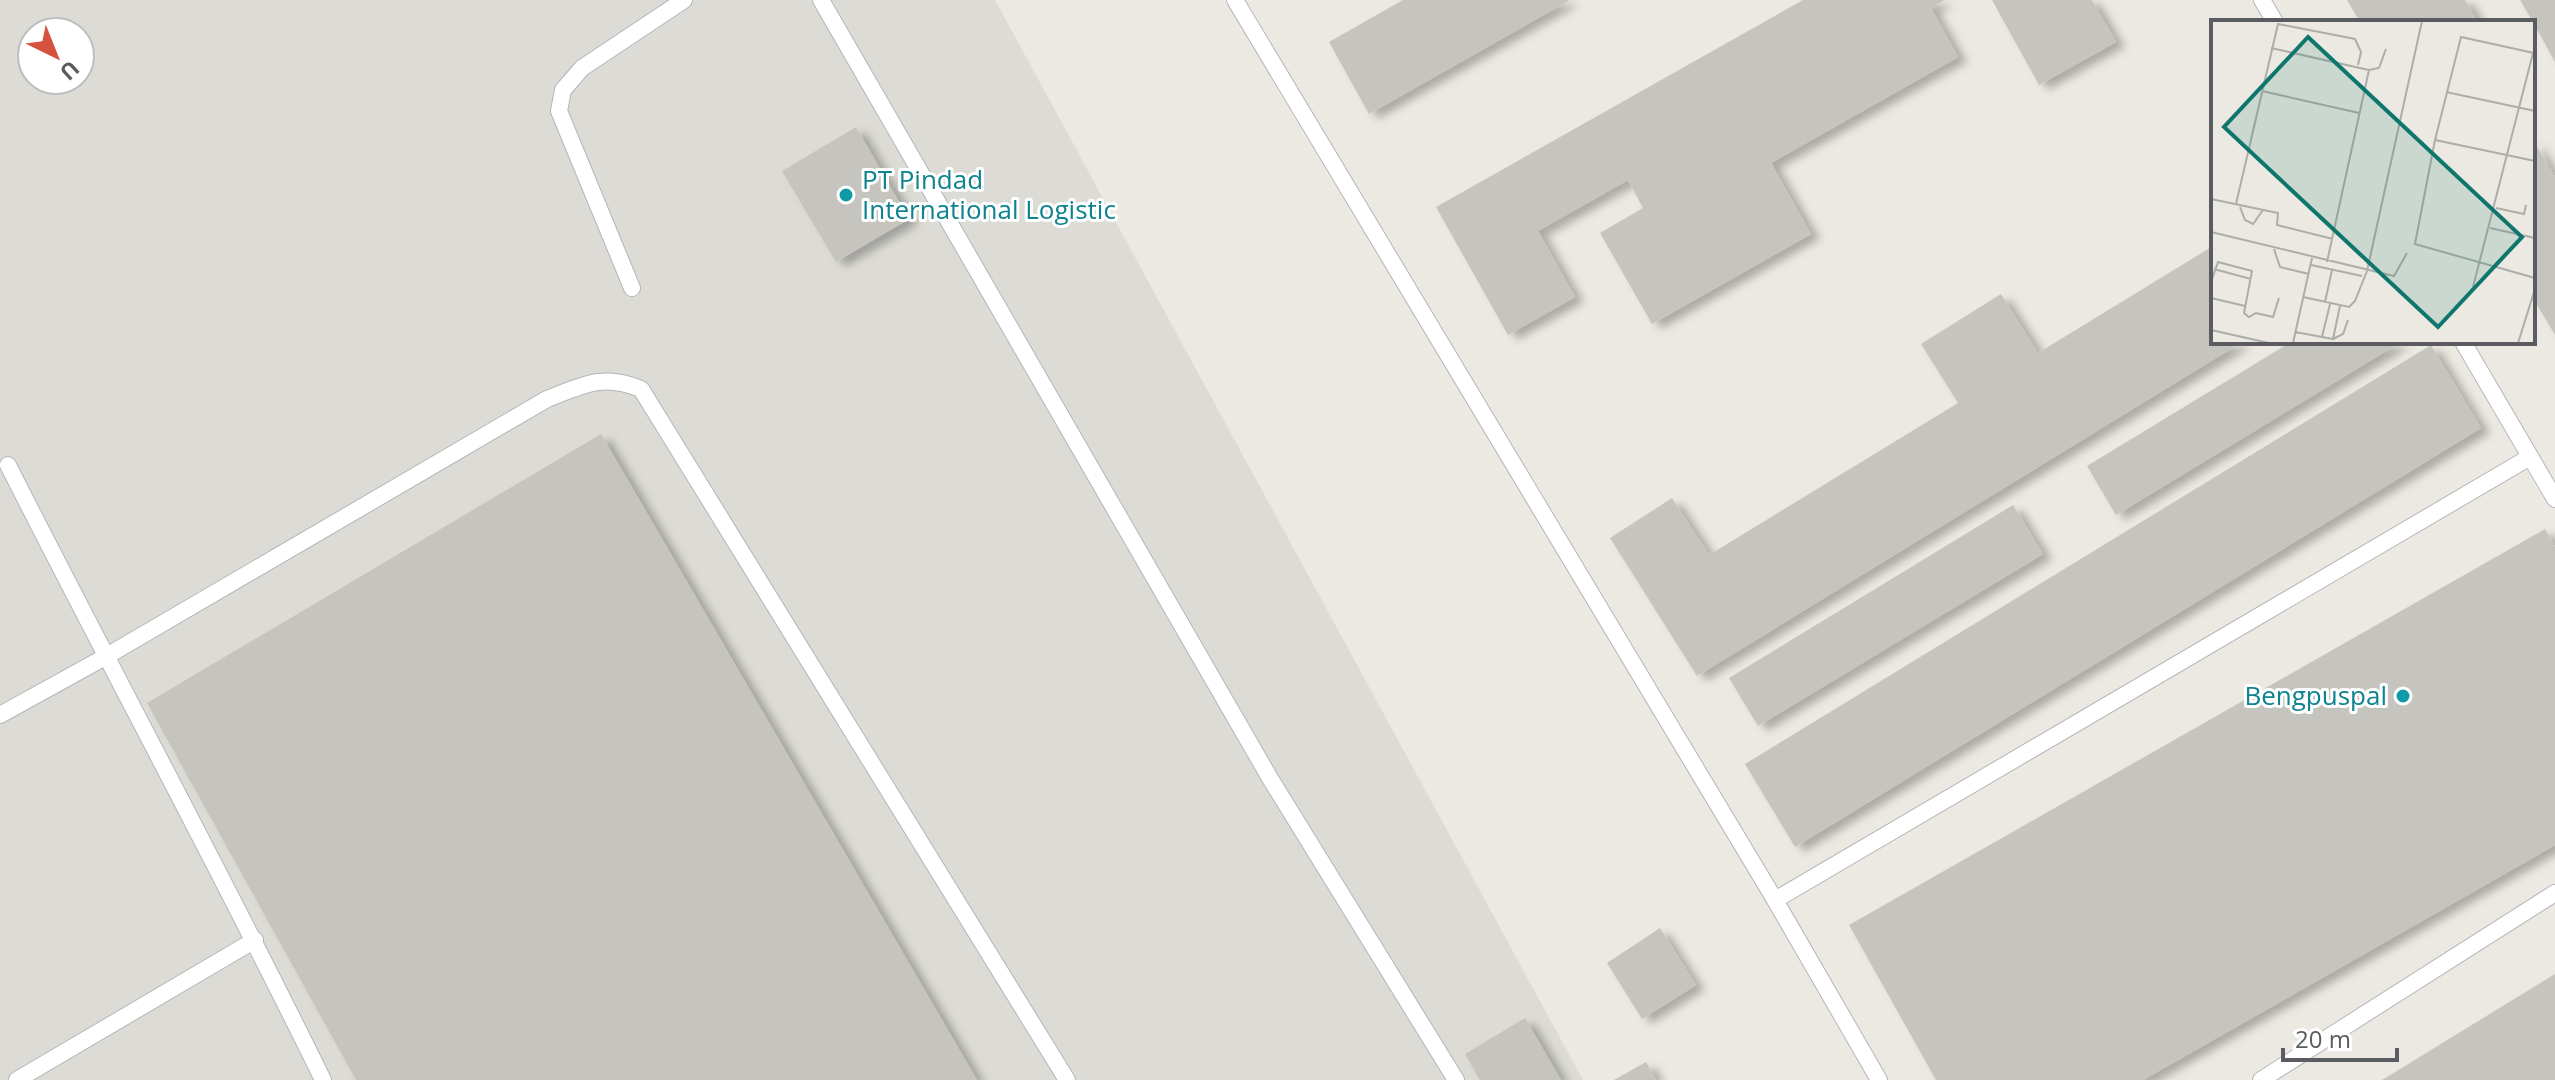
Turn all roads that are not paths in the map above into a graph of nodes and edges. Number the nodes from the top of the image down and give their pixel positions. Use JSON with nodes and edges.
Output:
{"nodes":[{"id":1,"x":684,"y":0,"type":"edge"},
{"id":2,"x":821,"y":0,"type":"edge"},
{"id":3,"x":1235,"y":0,"type":"edge"},
{"id":4,"x":2262,"y":0,"type":"edge"},
{"id":5,"x":2274,"y":20,"type":"edge"},
{"id":6,"x":632,"y":288,"type":"dead end"},
{"id":7,"x":2464,"y":344,"type":"edge"},
{"id":8,"x":2530,"y":457,"type":"junction"},
{"id":9,"x":8,"y":465,"type":"dead end"},
{"id":10,"x":2555,"y":499,"type":"edge"},
{"id":11,"x":105,"y":657,"type":"junction"},
{"id":12,"x":0,"y":715,"type":"edge"},
{"id":13,"x":2555,"y":893,"type":"edge"},
{"id":14,"x":1775,"y":900,"type":"junction"},
{"id":15,"x":255,"y":940,"type":"junction"},
{"id":16,"x":17,"y":1080,"type":"edge"},
{"id":17,"x":323,"y":1080,"type":"edge"},
{"id":18,"x":1067,"y":1080,"type":"edge"},
{"id":19,"x":1456,"y":1080,"type":"edge"},
{"id":20,"x":1879,"y":1080,"type":"edge"},
{"id":21,"x":2261,"y":1080,"type":"edge"}],
"edges":[{"from":1,"to":6,"type":"lane"},
{"from":2,"to":19,"type":"lane"},
{"from":3,"to":14,"type":"lane"},
{"from":4,"to":5,"type":"lane"},
{"from":7,"to":8,"type":"lane"},
{"from":8,"to":10,"type":"lane"},
{"from":8,"to":14,"type":"lane"},
{"from":9,"to":11,"type":"lane"},
{"from":11,"to":12,"type":"lane"},
{"from":11,"to":15,"type":"lane"},
{"from":11,"to":18,"type":"lane"},
{"from":13,"to":21,"type":"lane"},
{"from":14,"to":20,"type":"lane"},
{"from":15,"to":16,"type":"lane"},
{"from":15,"to":17,"type":"lane"}]}
